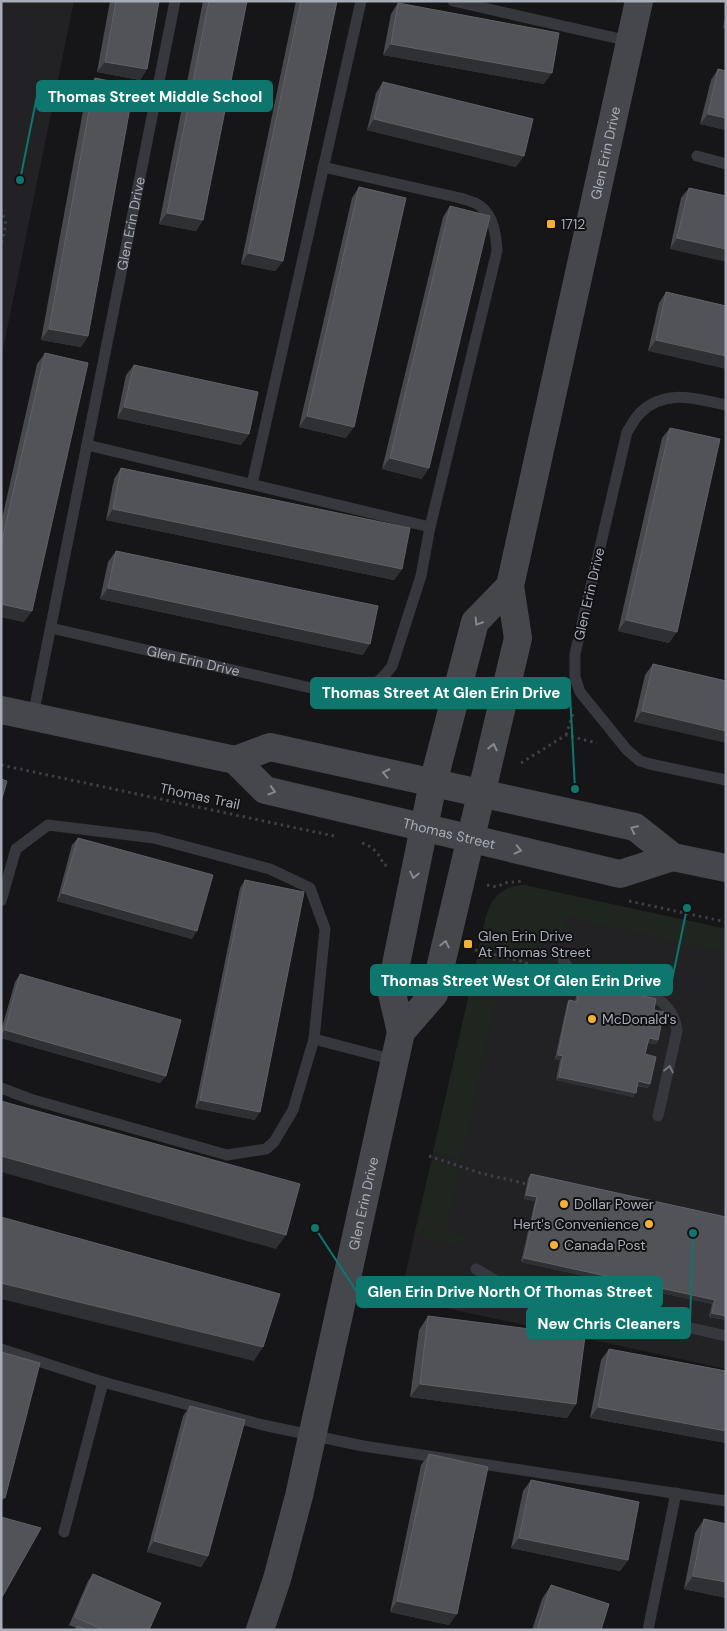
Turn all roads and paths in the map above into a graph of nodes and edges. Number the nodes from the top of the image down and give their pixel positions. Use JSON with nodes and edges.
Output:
{"nodes":[{"id":1,"x":175,"y":1,"type":"edge"},
{"id":2,"x":361,"y":1,"type":"edge"},
{"id":3,"x":452,"y":1,"type":"edge"},
{"id":4,"x":639,"y":1,"type":"edge"},
{"id":5,"x":629,"y":41,"type":"junction"},
{"id":6,"x":697,"y":156,"type":"dead end"},
{"id":7,"x":726,"y":164,"type":"edge"},
{"id":8,"x":323,"y":166,"type":"junction"},
{"id":9,"x":1,"y":210,"type":"edge"},
{"id":10,"x":1,"y":245,"type":"edge"},
{"id":11,"x":726,"y":405,"type":"edge"},
{"id":12,"x":87,"y":446,"type":"junction"},
{"id":13,"x":252,"y":484,"type":"junction"},
{"id":14,"x":430,"y":527,"type":"junction"},
{"id":15,"x":510,"y":586,"type":"junction"},
{"id":16,"x":51,"y":628,"type":"junction"},
{"id":17,"x":1,"y":710,"type":"edge"},
{"id":18,"x":33,"y":716,"type":"junction"},
{"id":19,"x":627,"y":750,"type":"junction"},
{"id":20,"x":235,"y":760,"type":"junction"},
{"id":21,"x":521,"y":763,"type":"dead end"},
{"id":22,"x":1,"y":765,"type":"edge"},
{"id":23,"x":726,"y":780,"type":"edge"},
{"id":24,"x":433,"y":783,"type":"junction"},
{"id":25,"x":481,"y":794,"type":"junction"},
{"id":26,"x":424,"y":827,"type":"junction"},
{"id":27,"x":340,"y":838,"type":"dead end"},
{"id":28,"x":471,"y":838,"type":"junction"},
{"id":29,"x":360,"y":842,"type":"dead end"},
{"id":30,"x":673,"y":857,"type":"junction"},
{"id":31,"x":384,"y":865,"type":"dead end"},
{"id":32,"x":726,"y":868,"type":"edge"},
{"id":33,"x":1,"y":901,"type":"edge"},
{"id":34,"x":475,"y":950,"type":"dead end"},
{"id":35,"x":563,"y":960,"type":"dead end"},
{"id":36,"x":563,"y":996,"type":"dead end"},
{"id":37,"x":401,"y":1032,"type":"junction"},
{"id":38,"x":314,"y":1039,"type":"junction"},
{"id":39,"x":394,"y":1060,"type":"junction"},
{"id":40,"x":1,"y":1088,"type":"edge"},
{"id":41,"x":658,"y":1116,"type":"dead end"},
{"id":42,"x":429,"y":1156,"type":"dead end"},
{"id":43,"x":527,"y":1184,"type":"edge"},
{"id":44,"x":476,"y":1269,"type":"dead end"},
{"id":45,"x":726,"y":1336,"type":"edge"},
{"id":46,"x":1,"y":1349,"type":"edge"},
{"id":47,"x":103,"y":1382,"type":"junction"},
{"id":48,"x":313,"y":1435,"type":"junction"},
{"id":49,"x":676,"y":1493,"type":"junction"},
{"id":50,"x":726,"y":1501,"type":"edge"},
{"id":51,"x":64,"y":1532,"type":"dead end"},
{"id":52,"x":260,"y":1630,"type":"edge"},
{"id":53,"x":648,"y":1630,"type":"edge"}],
"edges":[{"from":1,"to":12,"type":"lane","name":"Glen Erin Drive"},
{"from":2,"to":8,"type":"lane"},
{"from":3,"to":5,"type":"lane"},
{"from":4,"to":5,"type":"street","name":"Glen Erin Drive"},
{"from":5,"to":15,"type":"street","name":"Glen Erin Drive"},
{"from":6,"to":7,"type":"lane"},
{"from":8,"to":13,"type":"lane"},
{"from":8,"to":14,"type":"lane","name":"Glen Erin Drive"},
{"from":9,"to":10,"type":"path"},
{"from":11,"to":19,"type":"lane","name":"Glen Erin Drive"},
{"from":12,"to":13,"type":"lane"},
{"from":12,"to":16,"type":"lane","name":"Glen Erin Drive"},
{"from":13,"to":14,"type":"lane"},
{"from":14,"to":16,"type":"lane","name":"Glen Erin Drive"},
{"from":15,"to":24,"type":"street","name":"Glen Erin Drive","one_way":true},
{"from":25,"to":15,"type":"street","name":"Glen Erin Drive","one_way":true},
{"from":16,"to":18,"type":"lane","name":"Glen Erin Drive"},
{"from":17,"to":18,"type":"street"},
{"from":18,"to":20,"type":"street"},
{"from":19,"to":21,"type":"path"},
{"from":19,"to":23,"type":"lane","name":"Glen Erin Drive"},
{"from":24,"to":20,"type":"street","name":"Thomas Street","one_way":true},
{"from":20,"to":26,"type":"street","name":"Thomas Street","one_way":true},
{"from":22,"to":27,"type":"path","name":"Thomas Trail"},
{"from":24,"to":25,"type":"street","name":"Thomas Street"},
{"from":24,"to":26,"type":"street","name":"Glen Erin Drive"},
{"from":25,"to":28,"type":"street","name":"Glen Erin Drive"},
{"from":30,"to":25,"type":"street","name":"Thomas Street","one_way":true},
{"from":26,"to":28,"type":"street","name":"Thomas Street"},
{"from":26,"to":37,"type":"street","name":"Glen Erin Drive","one_way":true},
{"from":28,"to":30,"type":"street","name":"Thomas Street","one_way":true},
{"from":37,"to":28,"type":"street","name":"Glen Erin Drive","one_way":true},
{"from":29,"to":31,"type":"path"},
{"from":30,"to":32,"type":"street","name":"Thomas Street"},
{"from":33,"to":38,"type":"lane"},
{"from":34,"to":36,"type":"path"},
{"from":41,"to":35,"type":"lane","one_way":true},
{"from":37,"to":39,"type":"street","name":"Glen Erin Drive"},
{"from":38,"to":39,"type":"lane"},
{"from":38,"to":40,"type":"lane"},
{"from":39,"to":48,"type":"street","name":"Glen Erin Drive"},
{"from":42,"to":43,"type":"path"},
{"from":44,"to":45,"type":"lane"},
{"from":46,"to":47,"type":"lane"},
{"from":47,"to":48,"type":"lane"},
{"from":47,"to":51,"type":"lane"},
{"from":48,"to":49,"type":"lane"},
{"from":48,"to":52,"type":"street","name":"Glen Erin Drive"},
{"from":49,"to":50,"type":"lane"},
{"from":49,"to":53,"type":"lane"}]}
